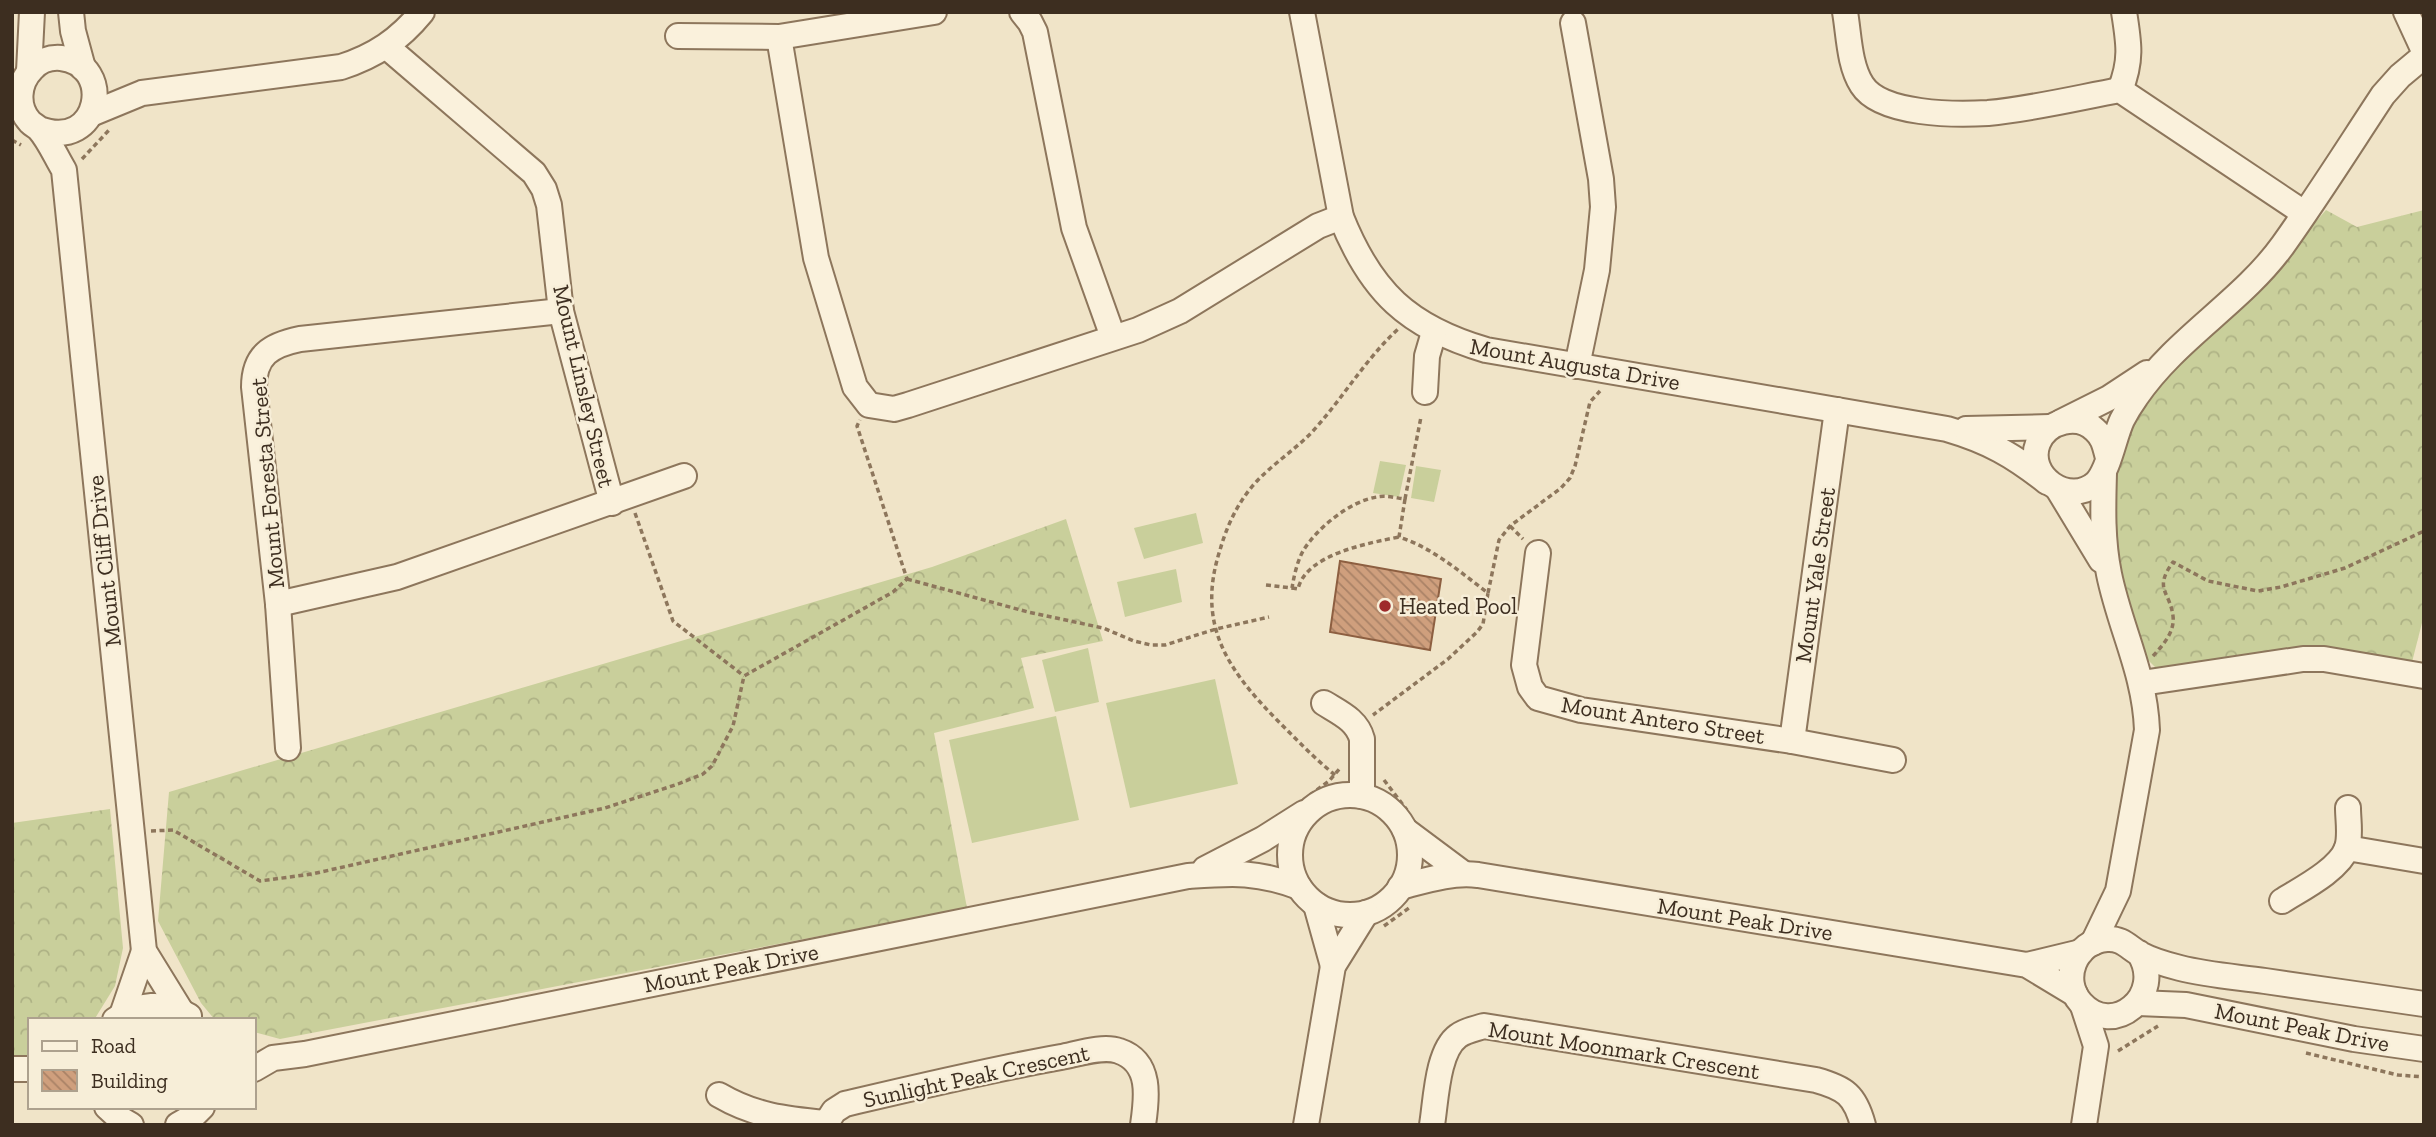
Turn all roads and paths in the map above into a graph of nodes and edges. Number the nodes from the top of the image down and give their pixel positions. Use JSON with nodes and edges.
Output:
{"nodes":[{"id":1,"x":32,"y":12,"type":"edge"},
{"id":2,"x":71,"y":12,"type":"edge"},
{"id":3,"x":422,"y":12,"type":"edge"},
{"id":4,"x":934,"y":12,"type":"edge"},
{"id":5,"x":1022,"y":12,"type":"edge"},
{"id":6,"x":1302,"y":12,"type":"edge"},
{"id":7,"x":1845,"y":12,"type":"edge"},
{"id":8,"x":2124,"y":12,"type":"edge"},
{"id":9,"x":2406,"y":12,"type":"edge"},
{"id":10,"x":1573,"y":23,"type":"dead end"},
{"id":11,"x":678,"y":36,"type":"dead end"},
{"id":12,"x":779,"y":37,"type":"junction"},
{"id":13,"x":387,"y":47,"type":"junction"},
{"id":14,"x":2424,"y":51,"type":"edge"},
{"id":15,"x":2424,"y":56,"type":"edge"},
{"id":16,"x":87,"y":73,"type":"junction"},
{"id":17,"x":21,"y":82,"type":"edge"},
{"id":18,"x":2120,"y":90,"type":"junction"},
{"id":19,"x":142,"y":93,"type":"junction"},
{"id":20,"x":87,"y":119,"type":"junction"},
{"id":21,"x":26,"y":128,"type":"edge"},
{"id":22,"x":12,"y":140,"type":"edge"},
{"id":23,"x":64,"y":170,"type":"junction"},
{"id":24,"x":2304,"y":213,"type":"junction"},
{"id":25,"x":1341,"y":217,"type":"junction"},
{"id":26,"x":561,"y":311,"type":"junction"},
{"id":27,"x":1400,"y":328,"type":"dead end"},
{"id":28,"x":1434,"y":332,"type":"junction"},
{"id":29,"x":1112,"y":337,"type":"junction"},
{"id":30,"x":2162,"y":363,"type":"junction"},
{"id":31,"x":1584,"y":375,"type":"junction"},
{"id":32,"x":1425,"y":392,"type":"dead end"},
{"id":33,"x":869,"y":405,"type":"junction"},
{"id":34,"x":1837,"y":410,"type":"junction"},
{"id":35,"x":1420,"y":417,"type":"dead end"},
{"id":36,"x":2056,"y":424,"type":"junction"},
{"id":37,"x":1947,"y":429,"type":"junction"},
{"id":38,"x":2106,"y":465,"type":"junction"},
{"id":39,"x":684,"y":476,"type":"dead end"},
{"id":40,"x":2052,"y":486,"type":"junction"},
{"id":41,"x":1405,"y":499,"type":"junction"},
{"id":42,"x":621,"y":500,"type":"junction"},
{"id":43,"x":2424,"y":531,"type":"edge"},
{"id":44,"x":1399,"y":537,"type":"junction"},
{"id":45,"x":1538,"y":553,"type":"dead end"},
{"id":46,"x":2110,"y":576,"type":"junction"},
{"id":47,"x":907,"y":579,"type":"junction"},
{"id":48,"x":1266,"y":585,"type":"dead end"},
{"id":49,"x":1292,"y":588,"type":"junction"},
{"id":50,"x":1488,"y":593,"type":"junction"},
{"id":51,"x":278,"y":604,"type":"junction"},
{"id":52,"x":1269,"y":617,"type":"dead end"},
{"id":53,"x":1216,"y":629,"type":"junction"},
{"id":54,"x":744,"y":676,"type":"junction"},
{"id":55,"x":2424,"y":676,"type":"edge"},
{"id":56,"x":2141,"y":677,"type":"junction"},
{"id":57,"x":1324,"y":703,"type":"dead end"},
{"id":58,"x":1374,"y":725,"type":"dead end"},
{"id":59,"x":1792,"y":741,"type":"junction"},
{"id":60,"x":288,"y":748,"type":"dead end"},
{"id":61,"x":1893,"y":760,"type":"dead end"},
{"id":62,"x":1335,"y":775,"type":"dead end"},
{"id":63,"x":1362,"y":796,"type":"junction"},
{"id":64,"x":2348,"y":808,"type":"dead end"},
{"id":65,"x":1310,"y":809,"type":"junction"},
{"id":66,"x":1405,"y":831,"type":"junction"},
{"id":67,"x":131,"y":833,"type":"junction"},
{"id":68,"x":2347,"y":848,"type":"junction"},
{"id":69,"x":2424,"y":861,"type":"edge"},
{"id":70,"x":1464,"y":874,"type":"junction"},
{"id":71,"x":1188,"y":876,"type":"junction"},
{"id":72,"x":1299,"y":887,"type":"junction"},
{"id":73,"x":1400,"y":887,"type":"junction"},
{"id":74,"x":2119,"y":891,"type":"junction"},
{"id":75,"x":2283,"y":901,"type":"dead end"},
{"id":76,"x":1316,"y":905,"type":"junction"},
{"id":77,"x":1366,"y":913,"type":"junction"},
{"id":78,"x":2087,"y":948,"type":"junction"},
{"id":79,"x":2133,"y":949,"type":"junction"},
{"id":80,"x":144,"y":951,"type":"junction"},
{"id":81,"x":2027,"y":965,"type":"junction"},
{"id":82,"x":1333,"y":966,"type":"junction"},
{"id":83,"x":2079,"y":1000,"type":"junction"},
{"id":84,"x":2424,"y":1004,"type":"edge"},
{"id":85,"x":2130,"y":1008,"type":"junction"},
{"id":86,"x":187,"y":1016,"type":"edge"},
{"id":87,"x":118,"y":1017,"type":"edge"},
{"id":88,"x":2096,"y":1046,"type":"junction"},
{"id":89,"x":2424,"y":1049,"type":"edge"},
{"id":90,"x":260,"y":1059,"type":"edge"},
{"id":91,"x":719,"y":1095,"type":"dead end"},
{"id":92,"x":109,"y":1109,"type":"edge"},
{"id":93,"x":200,"y":1109,"type":"edge"},
{"id":94,"x":825,"y":1124,"type":"edge"},
{"id":95,"x":131,"y":1125,"type":"edge"},
{"id":96,"x":178,"y":1125,"type":"edge"},
{"id":97,"x":1143,"y":1125,"type":"edge"},
{"id":98,"x":1306,"y":1125,"type":"edge"},
{"id":99,"x":1432,"y":1125,"type":"edge"},
{"id":100,"x":1863,"y":1125,"type":"edge"},
{"id":101,"x":2084,"y":1125,"type":"edge"}],
"edges":[{"from":1,"to":17,"type":"street"},
{"from":2,"to":16,"type":"street"},
{"from":3,"to":13,"type":"street"},
{"from":4,"to":12,"type":"street"},
{"from":5,"to":29,"type":"street"},
{"from":6,"to":25,"type":"street","name":"Mount Augusta Drive"},
{"from":7,"to":18,"type":"street"},
{"from":8,"to":18,"type":"street"},
{"from":9,"to":14,"type":"street"},
{"from":10,"to":31,"type":"street"},
{"from":11,"to":12,"type":"street"},
{"from":12,"to":33,"type":"street"},
{"from":13,"to":19,"type":"street"},
{"from":13,"to":26,"type":"street","name":"Mount Linsley Street"},
{"from":15,"to":24,"type":"street"},
{"from":16,"to":17,"type":"street"},
{"from":16,"to":19,"type":"street"},
{"from":16,"to":20,"type":"street"},
{"from":17,"to":21,"type":"street"},
{"from":18,"to":24,"type":"street"},
{"from":19,"to":20,"type":"street"},
{"from":20,"to":21,"type":"street"},
{"from":20,"to":23,"type":"street","name":"Mount Cliff Drive"},
{"from":21,"to":22,"type":"path"},
{"from":21,"to":23,"type":"street","name":"Mount Cliff Drive"},
{"from":23,"to":67,"type":"street","name":"Mount Cliff Drive"},
{"from":24,"to":30,"type":"street"},
{"from":25,"to":28,"type":"street","name":"Mount Augusta Drive"},
{"from":25,"to":29,"type":"street"},
{"from":26,"to":42,"type":"street","name":"Mount Linsley Street"},
{"from":26,"to":51,"type":"street","name":"Mount Foresta Street"},
{"from":27,"to":53,"type":"path"},
{"from":28,"to":31,"type":"street","name":"Mount Augusta Drive"},
{"from":28,"to":32,"type":"street"},
{"from":29,"to":33,"type":"street"},
{"from":30,"to":36,"type":"street"},
{"from":30,"to":38,"type":"street"},
{"from":31,"to":34,"type":"street","name":"Mount Augusta Drive"},
{"from":31,"to":50,"type":"path"},
{"from":33,"to":47,"type":"path"},
{"from":34,"to":37,"type":"street","name":"Mount Augusta Drive"},
{"from":34,"to":59,"type":"street","name":"Mount Yale Street"},
{"from":35,"to":41,"type":"path"},
{"from":36,"to":37,"type":"street","name":"Mount Augusta Drive"},
{"from":36,"to":38,"type":"street"},
{"from":36,"to":40,"type":"street"},
{"from":37,"to":40,"type":"street","name":"Mount Augusta Drive"},
{"from":38,"to":40,"type":"street"},
{"from":38,"to":46,"type":"street","name":"Mount Augusta Drive"},
{"from":39,"to":42,"type":"street","name":"Mount Linsley Street"},
{"from":40,"to":46,"type":"street","name":"Mount Augusta Drive"},
{"from":41,"to":44,"type":"path"},
{"from":41,"to":49,"type":"path"},
{"from":42,"to":51,"type":"street","name":"Mount Linsley Street"},
{"from":42,"to":54,"type":"path"},
{"from":43,"to":56,"type":"path"},
{"from":44,"to":49,"type":"path"},
{"from":44,"to":50,"type":"path"},
{"from":45,"to":59,"type":"street","name":"Mount Antero Street"},
{"from":46,"to":56,"type":"street","name":"Mount Augusta Drive"},
{"from":47,"to":53,"type":"path"},
{"from":47,"to":54,"type":"path"},
{"from":48,"to":49,"type":"path"},
{"from":50,"to":58,"type":"path"},
{"from":51,"to":60,"type":"street","name":"Mount Foresta Street"},
{"from":52,"to":53,"type":"path"},
{"from":53,"to":62,"type":"path"},
{"from":54,"to":67,"type":"path"},
{"from":55,"to":56,"type":"street"},
{"from":56,"to":74,"type":"street","name":"Mount Augusta Drive"},
{"from":57,"to":63,"type":"street"},
{"from":59,"to":61,"type":"street","name":"Mount Antero Street"},
{"from":63,"to":65,"type":"street","name":"Mount Peak Drive"},
{"from":63,"to":66,"type":"street","name":"Mount Peak Drive"},
{"from":64,"to":68,"type":"street"},
{"from":65,"to":71,"type":"street","name":"Mount Peak Drive"},
{"from":65,"to":72,"type":"street","name":"Mount Peak Drive"},
{"from":66,"to":70,"type":"street","name":"Mount Peak Drive"},
{"from":66,"to":73,"type":"street"},
{"from":67,"to":80,"type":"street","name":"Mount Cliff Drive"},
{"from":68,"to":69,"type":"street"},
{"from":68,"to":75,"type":"street"},
{"from":70,"to":73,"type":"street","name":"Mount Peak Drive"},
{"from":70,"to":81,"type":"street","name":"Mount Peak Drive"},
{"from":71,"to":72,"type":"street","name":"Mount Peak Drive"},
{"from":71,"to":90,"type":"street","name":"Mount Peak Drive"},
{"from":72,"to":76,"type":"street","name":"Mount Peak Drive"},
{"from":73,"to":77,"type":"street","name":"Mount Peak Drive"},
{"from":74,"to":78,"type":"street","name":"Mount Augusta Drive"},
{"from":74,"to":79,"type":"street","name":"Mount Augusta Drive"},
{"from":76,"to":77,"type":"street"},
{"from":76,"to":82,"type":"street"},
{"from":77,"to":82,"type":"street"},
{"from":78,"to":79,"type":"street","name":"Mount Peak Drive"},
{"from":78,"to":81,"type":"street","name":"Mount Peak Drive"},
{"from":78,"to":83,"type":"street"},
{"from":79,"to":84,"type":"street","name":"Mount Peak Drive"},
{"from":79,"to":85,"type":"street"},
{"from":80,"to":86,"type":"street","name":"Mount Cliff Drive"},
{"from":80,"to":87,"type":"street","name":"Mount Cliff Drive"},
{"from":81,"to":83,"type":"street","name":"Mount Peak Drive"},
{"from":82,"to":98,"type":"street"},
{"from":83,"to":85,"type":"street","name":"Mount Peak Drive"},
{"from":83,"to":88,"type":"street"},
{"from":85,"to":88,"type":"street"},
{"from":85,"to":89,"type":"street","name":"Mount Peak Drive"},
{"from":86,"to":87,"type":"street"},
{"from":88,"to":101,"type":"street"},
{"from":91,"to":94,"type":"street","name":"Sunlight Peak Crescent"},
{"from":92,"to":95,"type":"street"},
{"from":93,"to":96,"type":"street"},
{"from":94,"to":97,"type":"street","name":"Sunlight Peak Crescent"},
{"from":99,"to":100,"type":"street","name":"Mount Moonmark Crescent"}]}
